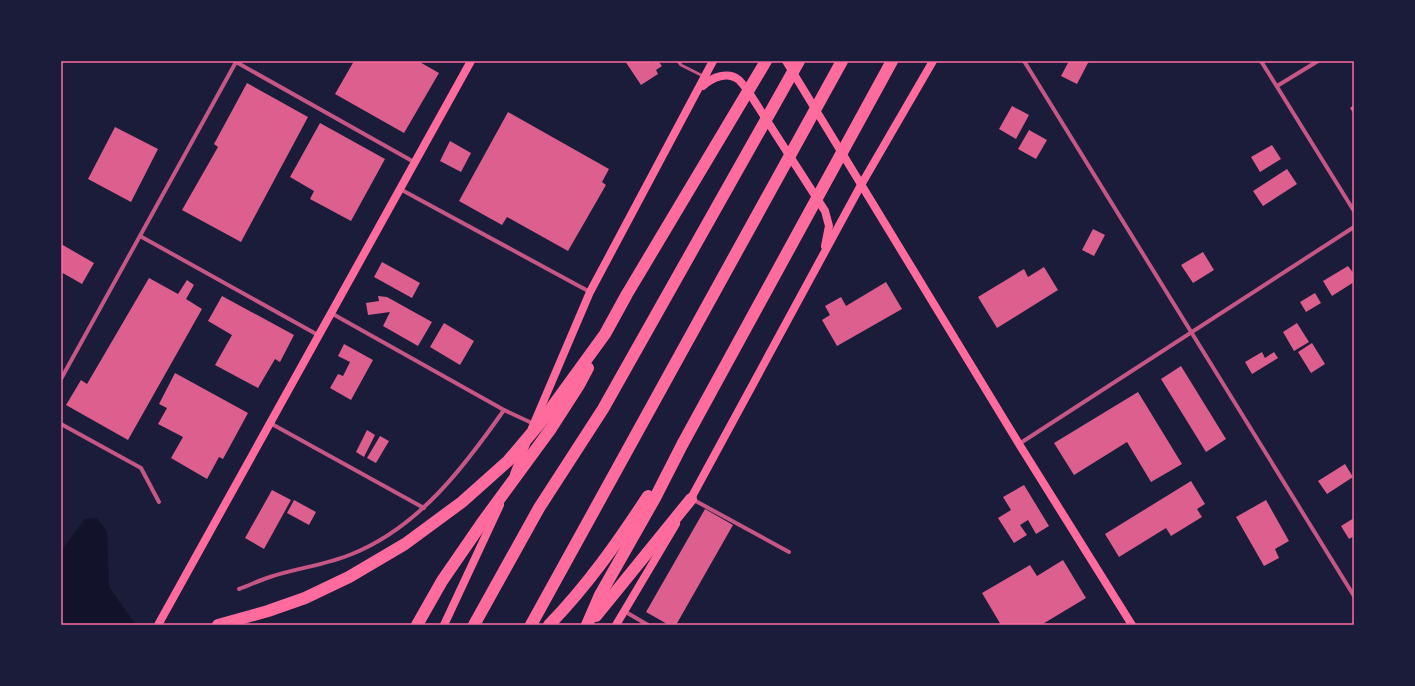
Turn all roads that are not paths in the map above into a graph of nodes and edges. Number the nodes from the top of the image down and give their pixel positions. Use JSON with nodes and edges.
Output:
{"nodes":[{"id":1,"x":471,"y":61,"type":"edge"},
{"id":2,"x":678,"y":61,"type":"edge"},
{"id":3,"x":713,"y":61,"type":"edge"},
{"id":4,"x":766,"y":61,"type":"edge"},
{"id":5,"x":786,"y":61,"type":"edge"},
{"id":6,"x":799,"y":61,"type":"edge"},
{"id":7,"x":842,"y":61,"type":"edge"},
{"id":8,"x":892,"y":61,"type":"edge"},
{"id":9,"x":933,"y":61,"type":"edge"},
{"id":10,"x":1024,"y":61,"type":"edge"},
{"id":11,"x":1261,"y":61,"type":"edge"},
{"id":12,"x":1318,"y":61,"type":"edge"},
{"id":13,"x":705,"y":77,"type":"junction"},
{"id":14,"x":1277,"y":86,"type":"junction"},
{"id":15,"x":697,"y":93,"type":"junction"},
{"id":16,"x":414,"y":162,"type":"junction"},
{"id":17,"x":861,"y":185,"type":"junction"},
{"id":18,"x":400,"y":189,"type":"junction"},
{"id":19,"x":1354,"y":211,"type":"edge"},
{"id":20,"x":1354,"y":227,"type":"edge"},
{"id":21,"x":140,"y":236,"type":"junction"},
{"id":22,"x":819,"y":263,"type":"junction"},
{"id":23,"x":590,"y":292,"type":"junction"},
{"id":24,"x":331,"y":312,"type":"junction"},
{"id":25,"x":1192,"y":333,"type":"junction"},
{"id":26,"x":605,"y":334,"type":"junction"},
{"id":27,"x":318,"y":335,"type":"junction"},
{"id":28,"x":61,"y":379,"type":"edge"},
{"id":29,"x":504,"y":410,"type":"junction"},
{"id":30,"x":270,"y":423,"type":"junction"},
{"id":31,"x":61,"y":424,"type":"edge"},
{"id":32,"x":534,"y":424,"type":"junction"},
{"id":33,"x":1019,"y":444,"type":"junction"},
{"id":34,"x":682,"y":445,"type":"junction"},
{"id":35,"x":691,"y":499,"type":"junction"},
{"id":36,"x":159,"y":502,"type":"dead end"},
{"id":37,"x":424,"y":508,"type":"junction"},
{"id":38,"x":789,"y":552,"type":"dead end"},
{"id":39,"x":239,"y":589,"type":"dead end"},
{"id":40,"x":1354,"y":596,"type":"edge"},
{"id":41,"x":624,"y":611,"type":"junction"},
{"id":42,"x":158,"y":625,"type":"edge"},
{"id":43,"x":218,"y":625,"type":"edge"},
{"id":44,"x":417,"y":625,"type":"edge"},
{"id":45,"x":444,"y":625,"type":"edge"},
{"id":46,"x":474,"y":625,"type":"edge"},
{"id":47,"x":531,"y":625,"type":"edge"},
{"id":48,"x":549,"y":625,"type":"edge"},
{"id":49,"x":586,"y":625,"type":"edge"},
{"id":50,"x":590,"y":625,"type":"edge"},
{"id":51,"x":616,"y":625,"type":"edge"},
{"id":52,"x":648,"y":625,"type":"edge"},
{"id":53,"x":1132,"y":625,"type":"edge"}],
"edges":[{"from":1,"to":16,"type":"main road"},
{"from":2,"to":13,"type":"lane"},
{"from":3,"to":13,"type":"main road"},
{"from":4,"to":26,"type":"highway"},
{"from":5,"to":17,"type":"main road"},
{"from":6,"to":46,"type":"highway"},
{"from":7,"to":47,"type":"highway"},
{"from":8,"to":34,"type":"highway"},
{"from":9,"to":17,"type":"main road"},
{"from":10,"to":25,"type":"street"},
{"from":11,"to":14,"type":"street"},
{"from":12,"to":14,"type":"street"},
{"from":13,"to":15,"type":"main road"},
{"from":14,"to":19,"type":"street"},
{"from":15,"to":22,"type":"main road"},
{"from":15,"to":23,"type":"main road"},
{"from":16,"to":18,"type":"main road"},
{"from":16,"to":21,"type":"street"},
{"from":17,"to":22,"type":"main road"},
{"from":17,"to":33,"type":"main road"},
{"from":18,"to":23,"type":"street"},
{"from":18,"to":24,"type":"main road"},
{"from":20,"to":25,"type":"street"},
{"from":21,"to":27,"type":"street"},
{"from":21,"to":28,"type":"street"},
{"from":22,"to":35,"type":"main road"},
{"from":23,"to":32,"type":"main road"},
{"from":24,"to":27,"type":"main road"},
{"from":24,"to":29,"type":"street"},
{"from":25,"to":33,"type":"street"},
{"from":25,"to":40,"type":"street"},
{"from":26,"to":43,"type":"highway"},
{"from":26,"to":44,"type":"highway"},
{"from":27,"to":30,"type":"main road"},
{"from":29,"to":32,"type":"street"},
{"from":29,"to":37,"type":"street"},
{"from":30,"to":37,"type":"street"},
{"from":30,"to":42,"type":"main road"},
{"from":31,"to":36,"type":"street"},
{"from":32,"to":45,"type":"main road"},
{"from":33,"to":53,"type":"main road"},
{"from":34,"to":48,"type":"highway"},
{"from":34,"to":49,"type":"highway"},
{"from":35,"to":38,"type":"street"},
{"from":35,"to":41,"type":"main road"},
{"from":35,"to":50,"type":"highway"},
{"from":37,"to":39,"type":"street"},
{"from":41,"to":51,"type":"main road"},
{"from":41,"to":52,"type":"street"}]}
